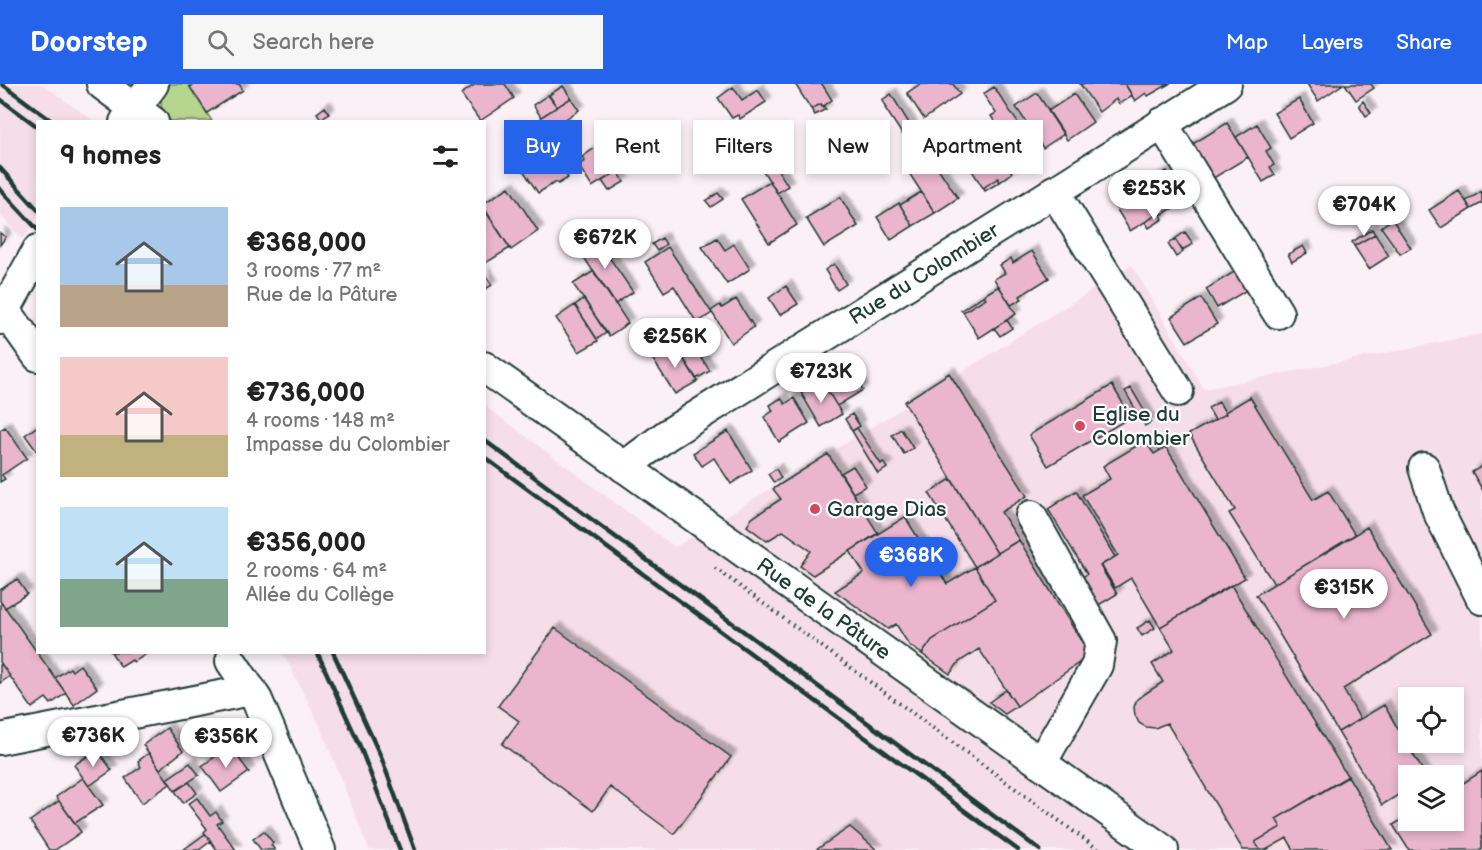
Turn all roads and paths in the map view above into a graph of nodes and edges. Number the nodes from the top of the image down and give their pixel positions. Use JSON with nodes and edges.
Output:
{"nodes":[{"id":1,"x":102,"y":84,"type":"edge"},
{"id":2,"x":153,"y":84,"type":"edge"},
{"id":3,"x":1221,"y":85,"type":"edge"},
{"id":4,"x":137,"y":117,"type":"edge"},
{"id":5,"x":1162,"y":123,"type":"junction"},
{"id":6,"x":1054,"y":191,"type":"junction"},
{"id":7,"x":36,"y":254,"type":"edge"},
{"id":8,"x":1278,"y":313,"type":"dead end"},
{"id":9,"x":3,"y":315,"type":"edge"},
{"id":10,"x":36,"y":354,"type":"edge"},
{"id":11,"x":486,"y":368,"type":"edge"},
{"id":12,"x":1178,"y":391,"type":"dead end"},
{"id":13,"x":624,"y":467,"type":"junction"},
{"id":14,"x":1424,"y":468,"type":"dead end"},
{"id":15,"x":1031,"y":516,"type":"dead end"},
{"id":16,"x":709,"y":563,"type":"dead end"},
{"id":17,"x":1482,"y":599,"type":"edge"},
{"id":18,"x":231,"y":661,"type":"dead end"},
{"id":19,"x":251,"y":690,"type":"junction"},
{"id":20,"x":0,"y":739,"type":"edge"},
{"id":21,"x":1041,"y":763,"type":"junction"},
{"id":22,"x":320,"y":850,"type":"edge"},
{"id":23,"x":1099,"y":850,"type":"edge"},
{"id":24,"x":1163,"y":850,"type":"edge"}],
"edges":[{"from":1,"to":4,"type":"street"},
{"from":2,"to":4,"type":"street"},
{"from":3,"to":5,"type":"street","name":"Rue du Colombier"},
{"from":5,"to":6,"type":"street","name":"Rue du Colombier"},
{"from":5,"to":8,"type":"street"},
{"from":6,"to":12,"type":"street"},
{"from":6,"to":13,"type":"street","name":"Rue du Colombier"},
{"from":7,"to":9,"type":"street"},
{"from":9,"to":10,"type":"street"},
{"from":11,"to":13,"type":"street","name":"Rue de la Pâture"},
{"from":13,"to":21,"type":"street","name":"Rue de la Pâture"},
{"from":14,"to":17,"type":"street"},
{"from":15,"to":21,"type":"street"},
{"from":16,"to":23,"type":"path"},
{"from":18,"to":19,"type":"street"},
{"from":19,"to":20,"type":"street"},
{"from":19,"to":22,"type":"street"},
{"from":21,"to":24,"type":"street","name":"Rue de la Pâture"}]}
